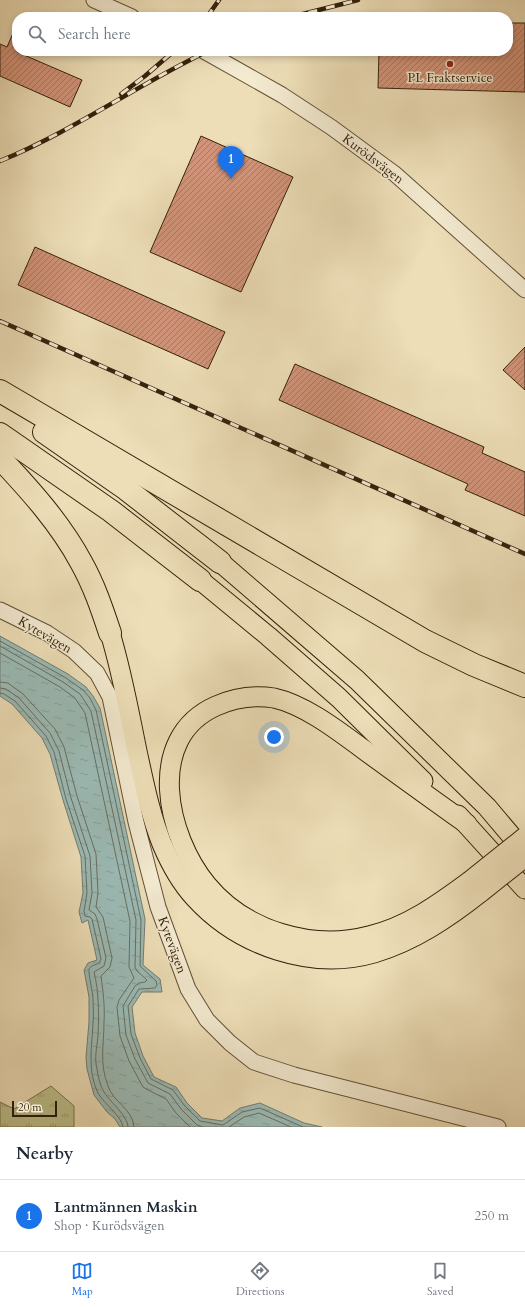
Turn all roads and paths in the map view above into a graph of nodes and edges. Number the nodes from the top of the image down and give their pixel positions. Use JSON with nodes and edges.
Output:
{"nodes":[{"id":1,"x":94,"y":0,"type":"edge"},
{"id":2,"x":121,"y":12,"type":"edge"},
{"id":3,"x":213,"y":56,"type":"edge"},
{"id":4,"x":525,"y":290,"type":"edge"},
{"id":5,"x":0,"y":391,"type":"edge"},
{"id":6,"x":0,"y":402,"type":"edge"},
{"id":7,"x":0,"y":434,"type":"edge"},
{"id":8,"x":0,"y":458,"type":"edge"},
{"id":9,"x":220,"y":562,"type":"joint"},
{"id":10,"x":200,"y":580,"type":"joint"},
{"id":11,"x":0,"y":610,"type":"edge"},
{"id":12,"x":110,"y":633,"type":"joint"},
{"id":13,"x":525,"y":686,"type":"edge"},
{"id":14,"x":467,"y":824,"type":"junction"},
{"id":15,"x":525,"y":837,"type":"edge"},
{"id":16,"x":525,"y":852,"type":"edge"},
{"id":17,"x":525,"y":857,"type":"edge"},
{"id":18,"x":475,"y":887,"type":"junction"},
{"id":19,"x":525,"y":889,"type":"edge"},
{"id":20,"x":498,"y":1127,"type":"edge"}],
"edges":[{"from":1,"to":2,"type":"street"},
{"from":3,"to":4,"type":"street","name":"Kurödsvägen"},
{"from":5,"to":13,"type":"highway"},
{"from":6,"to":9,"type":"highway"},
{"from":7,"to":10,"type":"highway"},
{"from":8,"to":12,"type":"highway"},
{"from":9,"to":16,"type":"main road"},
{"from":10,"to":14,"type":"main road"},
{"from":11,"to":20,"type":"street","name":"Kytevägen"},
{"from":12,"to":18,"type":"main road"},
{"from":14,"to":18,"type":"main road"},
{"from":14,"to":19,"type":"main road"},
{"from":15,"to":18,"type":"main road","bridge":true},
{"from":17,"to":18,"type":"main road","bridge":true}]}
